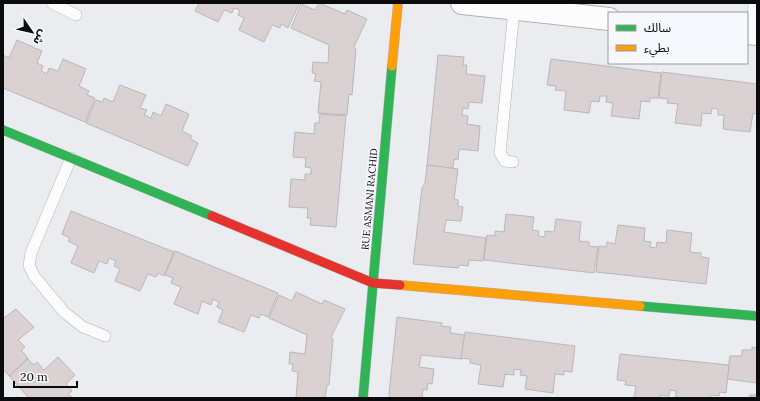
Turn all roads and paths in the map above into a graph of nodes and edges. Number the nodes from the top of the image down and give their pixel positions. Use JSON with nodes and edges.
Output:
{"nodes":[{"id":1,"x":52,"y":3,"type":"edge"},
{"id":2,"x":398,"y":3,"type":"edge"},
{"id":3,"x":462,"y":3,"type":"edge"},
{"id":4,"x":754,"y":3,"type":"edge"},
{"id":5,"x":514,"y":9,"type":"junction"},
{"id":6,"x":76,"y":15,"type":"dead end"},
{"id":7,"x":608,"y":19,"type":"edge"},
{"id":8,"x":752,"y":34,"type":"edge"},
{"id":9,"x":3,"y":130,"type":"edge"},
{"id":10,"x":71,"y":158,"type":"junction"},
{"id":11,"x":513,"y":162,"type":"dead end"},
{"id":12,"x":373,"y":283,"type":"junction"},
{"id":13,"x":757,"y":316,"type":"edge"},
{"id":14,"x":106,"y":336,"type":"dead end"},
{"id":15,"x":363,"y":398,"type":"edge"}],
"edges":[{"from":1,"to":6,"type":"lane"},
{"from":2,"to":12,"type":"street","name":"RUE ASMANI RACHID"},
{"from":3,"to":5,"type":"street"},
{"from":4,"to":8,"type":"lane"},
{"from":5,"to":7,"type":"street"},
{"from":5,"to":11,"type":"lane"},
{"from":9,"to":10,"type":"street"},
{"from":10,"to":12,"type":"street"},
{"from":10,"to":14,"type":"lane"},
{"from":12,"to":13,"type":"street"},
{"from":12,"to":15,"type":"street","name":"RUE ASMANI RACHID"}]}
